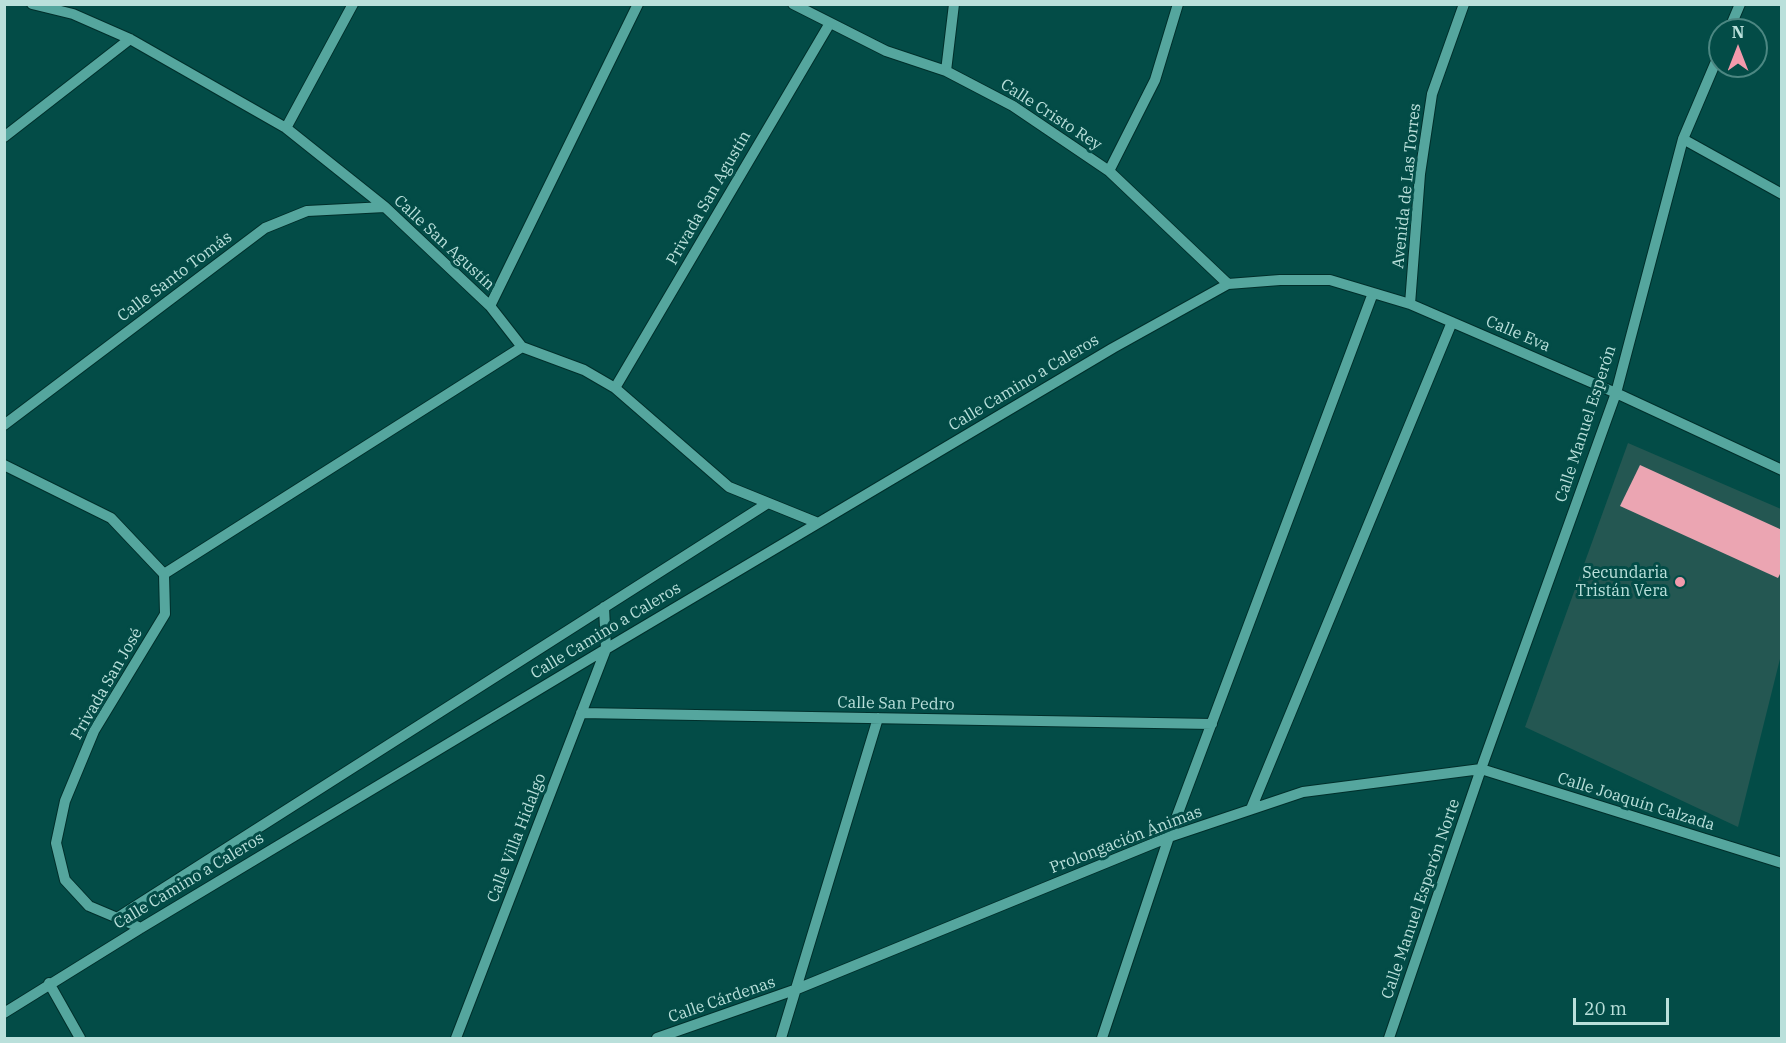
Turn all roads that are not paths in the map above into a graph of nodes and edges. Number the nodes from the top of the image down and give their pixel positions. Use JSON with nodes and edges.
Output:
{"nodes":[{"id":1,"x":32,"y":4,"type":"edge"},
{"id":2,"x":353,"y":4,"type":"edge"},
{"id":3,"x":638,"y":4,"type":"edge"},
{"id":4,"x":793,"y":4,"type":"edge"},
{"id":5,"x":954,"y":4,"type":"edge"},
{"id":6,"x":1178,"y":4,"type":"edge"},
{"id":7,"x":1464,"y":4,"type":"edge"},
{"id":8,"x":1740,"y":4,"type":"edge"},
{"id":9,"x":64,"y":8,"type":"edge"},
{"id":10,"x":1734,"y":18,"type":"edge"},
{"id":11,"x":830,"y":23,"type":"junction"},
{"id":12,"x":130,"y":39,"type":"junction"},
{"id":13,"x":946,"y":71,"type":"junction"},
{"id":14,"x":1709,"y":78,"type":"edge"},
{"id":15,"x":286,"y":128,"type":"junction"},
{"id":16,"x":4,"y":137,"type":"edge"},
{"id":17,"x":1683,"y":139,"type":"junction"},
{"id":18,"x":1109,"y":171,"type":"junction"},
{"id":19,"x":1782,"y":194,"type":"edge"},
{"id":20,"x":385,"y":207,"type":"junction"},
{"id":21,"x":1228,"y":284,"type":"junction"},
{"id":22,"x":1373,"y":293,"type":"junction"},
{"id":23,"x":1410,"y":304,"type":"junction"},
{"id":24,"x":490,"y":306,"type":"junction"},
{"id":25,"x":1452,"y":322,"type":"junction"},
{"id":26,"x":522,"y":347,"type":"junction"},
{"id":27,"x":615,"y":388,"type":"junction"},
{"id":28,"x":1616,"y":393,"type":"junction"},
{"id":29,"x":4,"y":425,"type":"edge"},
{"id":30,"x":4,"y":465,"type":"edge"},
{"id":31,"x":1782,"y":470,"type":"edge"},
{"id":32,"x":768,"y":503,"type":"junction"},
{"id":33,"x":818,"y":523,"type":"junction"},
{"id":34,"x":164,"y":574,"type":"junction"},
{"id":35,"x":604,"y":607,"type":"junction"},
{"id":36,"x":606,"y":649,"type":"junction"},
{"id":37,"x":581,"y":713,"type":"junction"},
{"id":38,"x":878,"y":718,"type":"junction"},
{"id":39,"x":1212,"y":724,"type":"junction"},
{"id":40,"x":1481,"y":769,"type":"junction"},
{"id":41,"x":1251,"y":809,"type":"junction"},
{"id":42,"x":1169,"y":837,"type":"junction"},
{"id":43,"x":1782,"y":863,"type":"edge"},
{"id":44,"x":117,"y":918,"type":"junction"},
{"id":45,"x":141,"y":928,"type":"junction"},
{"id":46,"x":49,"y":983,"type":"junction"},
{"id":47,"x":797,"y":989,"type":"junction"},
{"id":48,"x":4,"y":1013,"type":"edge"},
{"id":49,"x":80,"y":1038,"type":"edge"},
{"id":50,"x":456,"y":1038,"type":"edge"},
{"id":51,"x":657,"y":1038,"type":"edge"},
{"id":52,"x":780,"y":1038,"type":"edge"},
{"id":53,"x":1102,"y":1038,"type":"edge"},
{"id":54,"x":1389,"y":1038,"type":"edge"}],
"edges":[{"from":1,"to":9,"type":"street","name":"Calle San Agustín"},
{"from":2,"to":15,"type":"street"},
{"from":3,"to":24,"type":"street"},
{"from":4,"to":11,"type":"street","name":"Calle Cristo Rey"},
{"from":5,"to":13,"type":"street"},
{"from":6,"to":18,"type":"street"},
{"from":7,"to":23,"type":"street","name":"Avenida de Las Torres"},
{"from":8,"to":10,"type":"street"},
{"from":9,"to":12,"type":"street","name":"Calle San Agustín"},
{"from":11,"to":13,"type":"street","name":"Calle Cristo Rey"},
{"from":11,"to":27,"type":"street","name":"Privada San Agustín"},
{"from":12,"to":15,"type":"street","name":"Calle San Agustín"},
{"from":12,"to":16,"type":"street"},
{"from":13,"to":18,"type":"street","name":"Calle Cristo Rey"},
{"from":14,"to":17,"type":"street","name":"Calle Manuel Esperón"},
{"from":15,"to":20,"type":"street","name":"Calle San Agustín"},
{"from":17,"to":19,"type":"street"},
{"from":17,"to":28,"type":"street","name":"Calle Manuel Esperón"},
{"from":18,"to":21,"type":"street","name":"Calle Cristo Rey"},
{"from":20,"to":24,"type":"street","name":"Calle San Agustín"},
{"from":20,"to":29,"type":"street","name":"Calle Santo Tomás"},
{"from":21,"to":22,"type":"street","name":"Calle Eva"},
{"from":21,"to":33,"type":"street","name":"Calle Camino a Caleros"},
{"from":22,"to":23,"type":"street","name":"Calle Eva"},
{"from":22,"to":39,"type":"street"},
{"from":23,"to":25,"type":"street","name":"Calle Eva"},
{"from":24,"to":26,"type":"street","name":"Calle San Agustín"},
{"from":25,"to":28,"type":"street","name":"Calle Eva"},
{"from":25,"to":41,"type":"street"},
{"from":26,"to":27,"type":"street"},
{"from":26,"to":34,"type":"street"},
{"from":27,"to":32,"type":"street"},
{"from":28,"to":31,"type":"street","name":"Calle Eva"},
{"from":28,"to":40,"type":"street","name":"Calle Manuel Esperón"},
{"from":30,"to":34,"type":"street"},
{"from":32,"to":33,"type":"street"},
{"from":32,"to":35,"type":"street"},
{"from":33,"to":36,"type":"street","name":"Calle Camino a Caleros"},
{"from":34,"to":44,"type":"street","name":"Privada San José"},
{"from":35,"to":36,"type":"street"},
{"from":35,"to":44,"type":"street"},
{"from":36,"to":37,"type":"street","name":"Calle Villa Hidalgo"},
{"from":36,"to":45,"type":"street","name":"Calle Camino a Caleros"},
{"from":37,"to":38,"type":"street","name":"Calle San Pedro"},
{"from":37,"to":50,"type":"street","name":"Calle Villa Hidalgo"},
{"from":38,"to":39,"type":"street","name":"Calle San Pedro"},
{"from":38,"to":47,"type":"street"},
{"from":39,"to":42,"type":"street"},
{"from":40,"to":41,"type":"street","name":"Prolongación Ánimas"},
{"from":40,"to":43,"type":"street","name":"Calle Joaquín Calzada"},
{"from":40,"to":54,"type":"street","name":"Calle Manuel Esperón Norte"},
{"from":41,"to":42,"type":"street","name":"Prolongación Ánimas"},
{"from":42,"to":47,"type":"street","name":"Prolongación Ánimas"},
{"from":42,"to":53,"type":"street"},
{"from":44,"to":45,"type":"street"},
{"from":45,"to":46,"type":"street","name":"Calle Camino a Caleros"},
{"from":46,"to":48,"type":"street","name":"Calle Camino a Caleros"},
{"from":46,"to":49,"type":"street"},
{"from":47,"to":51,"type":"street","name":"Calle Cárdenas"},
{"from":47,"to":52,"type":"street"}]}
